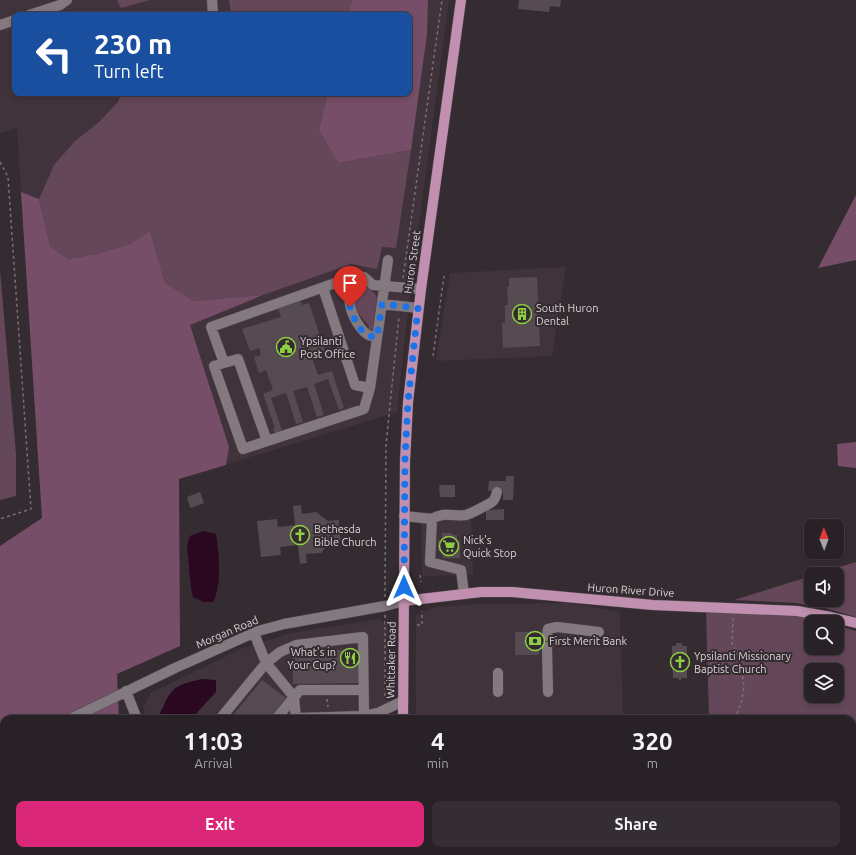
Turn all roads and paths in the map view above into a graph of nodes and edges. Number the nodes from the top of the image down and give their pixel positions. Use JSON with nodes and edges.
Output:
{"nodes":[{"id":1,"x":68,"y":0,"type":"edge"},
{"id":2,"x":212,"y":0,"type":"edge"},
{"id":3,"x":442,"y":0,"type":"edge"},
{"id":4,"x":461,"y":0,"type":"edge"},
{"id":5,"x":38,"y":12,"type":"edge"},
{"id":6,"x":213,"y":12,"type":"edge"},
{"id":7,"x":12,"y":21,"type":"edge"},
{"id":8,"x":0,"y":25,"type":"edge"},
{"id":9,"x":0,"y":162,"type":"edge"},
{"id":10,"x":388,"y":260,"type":"dead end"},
{"id":11,"x":444,"y":276,"type":"dead end"},
{"id":12,"x":348,"y":279,"type":"junction"},
{"id":13,"x":403,"y":281,"type":"dead end"},
{"id":14,"x":384,"y":286,"type":"junction"},
{"id":15,"x":323,"y":288,"type":"junction"},
{"id":16,"x":421,"y":290,"type":"junction"},
{"id":17,"x":382,"y":304,"type":"junction"},
{"id":18,"x":418,"y":308,"type":"junction"},
{"id":19,"x":399,"y":313,"type":"dead end"},
{"id":20,"x":377,"y":337,"type":"junction"},
{"id":21,"x":433,"y":356,"type":"dead end"},
{"id":22,"x":224,"y":363,"type":"junction"},
{"id":23,"x":370,"y":388,"type":"junction"},
{"id":24,"x":267,"y":441,"type":"junction"},
{"id":25,"x":497,"y":492,"type":"dead end"},
{"id":26,"x":404,"y":516,"type":"junction"},
{"id":27,"x":0,"y":519,"type":"edge"},
{"id":28,"x":432,"y":519,"type":"junction"},
{"id":29,"x":420,"y":575,"type":"dead end"},
{"id":30,"x":420,"y":582,"type":"dead end"},
{"id":31,"x":464,"y":594,"type":"junction"},
{"id":32,"x":385,"y":597,"type":"dead end"},
{"id":33,"x":404,"y":601,"type":"junction"},
{"id":34,"x":734,"y":608,"type":"junction"},
{"id":35,"x":422,"y":611,"type":"dead end"},
{"id":36,"x":856,"y":623,"type":"edge"},
{"id":37,"x":390,"y":624,"type":"dead end"},
{"id":38,"x":417,"y":625,"type":"dead end"},
{"id":39,"x":254,"y":632,"type":"junction"},
{"id":40,"x":599,"y":632,"type":"dead end"},
{"id":41,"x":547,"y":636,"type":"dead end"},
{"id":42,"x":547,"y":647,"type":"dead end"},
{"id":43,"x":266,"y":663,"type":"junction"},
{"id":44,"x":498,"y":673,"type":"dead end"},
{"id":45,"x":327,"y":690,"type":"junction"},
{"id":46,"x":363,"y":690,"type":"junction"},
{"id":47,"x":126,"y":691,"type":"junction"},
{"id":48,"x":498,"y":692,"type":"dead end"},
{"id":49,"x":548,"y":692,"type":"dead end"},
{"id":50,"x":294,"y":697,"type":"junction"},
{"id":51,"x":385,"y":699,"type":"dead end"},
{"id":52,"x":403,"y":701,"type":"junction"},
{"id":53,"x":78,"y":715,"type":"edge"},
{"id":54,"x":135,"y":715,"type":"edge"},
{"id":55,"x":223,"y":715,"type":"edge"},
{"id":56,"x":279,"y":715,"type":"edge"},
{"id":57,"x":296,"y":715,"type":"edge"},
{"id":58,"x":328,"y":715,"type":"edge"},
{"id":59,"x":364,"y":715,"type":"edge"},
{"id":60,"x":369,"y":715,"type":"edge"},
{"id":61,"x":403,"y":715,"type":"edge"},
{"id":62,"x":736,"y":715,"type":"edge"}],
"edges":[{"from":1,"to":5,"type":"street"},
{"from":2,"to":6,"type":"street"},
{"from":3,"to":13,"type":"path"},
{"from":4,"to":16,"type":"main road","name":"Huron Street"},
{"from":7,"to":8,"type":"street"},
{"from":9,"to":27,"type":"path"},
{"from":10,"to":14,"type":"street"},
{"from":11,"to":21,"type":"path"},
{"from":12,"to":14,"type":"street"},
{"from":12,"to":15,"type":"street"},
{"from":12,"to":20,"type":"street"},
{"from":14,"to":16,"type":"street"},
{"from":14,"to":17,"type":"street"},
{"from":15,"to":22,"type":"street"},
{"from":15,"to":23,"type":"street"},
{"from":16,"to":18,"type":"main road","name":"Huron Street"},
{"from":17,"to":18,"type":"street"},
{"from":17,"to":20,"type":"street"},
{"from":18,"to":26,"type":"main road","name":"Huron Street"},
{"from":19,"to":32,"type":"path"},
{"from":20,"to":23,"type":"street"},
{"from":22,"to":24,"type":"street"},
{"from":22,"to":24,"type":"street"},
{"from":23,"to":24,"type":"street"},
{"from":25,"to":28,"type":"street"},
{"from":26,"to":28,"type":"street"},
{"from":26,"to":33,"type":"main road","name":"Huron Street"},
{"from":28,"to":31,"type":"street"},
{"from":29,"to":30,"type":"path"},
{"from":31,"to":33,"type":"main road","name":"Huron River Drive"},
{"from":31,"to":34,"type":"main road","name":"Huron River Drive"},
{"from":33,"to":39,"type":"street","name":"Morgan Road"},
{"from":33,"to":52,"type":"main road","name":"Whittaker Road"},
{"from":34,"to":36,"type":"main road","name":"Huron River Drive"},
{"from":34,"to":62,"type":"path"},
{"from":35,"to":38,"type":"path"},
{"from":37,"to":51,"type":"path"},
{"from":39,"to":43,"type":"street"},
{"from":39,"to":47,"type":"street","name":"Morgan Road"},
{"from":40,"to":41,"type":"street"},
{"from":42,"to":49,"type":"street"},
{"from":43,"to":46,"type":"street"},
{"from":43,"to":50,"type":"street"},
{"from":43,"to":55,"type":"street"},
{"from":44,"to":48,"type":"street"},
{"from":45,"to":46,"type":"street"},
{"from":45,"to":50,"type":"street"},
{"from":45,"to":58,"type":"path"},
{"from":46,"to":59,"type":"street"},
{"from":47,"to":53,"type":"street","name":"Morgan Road"},
{"from":47,"to":54,"type":"street"},
{"from":50,"to":56,"type":"street"},
{"from":50,"to":57,"type":"street"},
{"from":52,"to":60,"type":"street"},
{"from":52,"to":61,"type":"main road","name":"Whittaker Road"}]}
